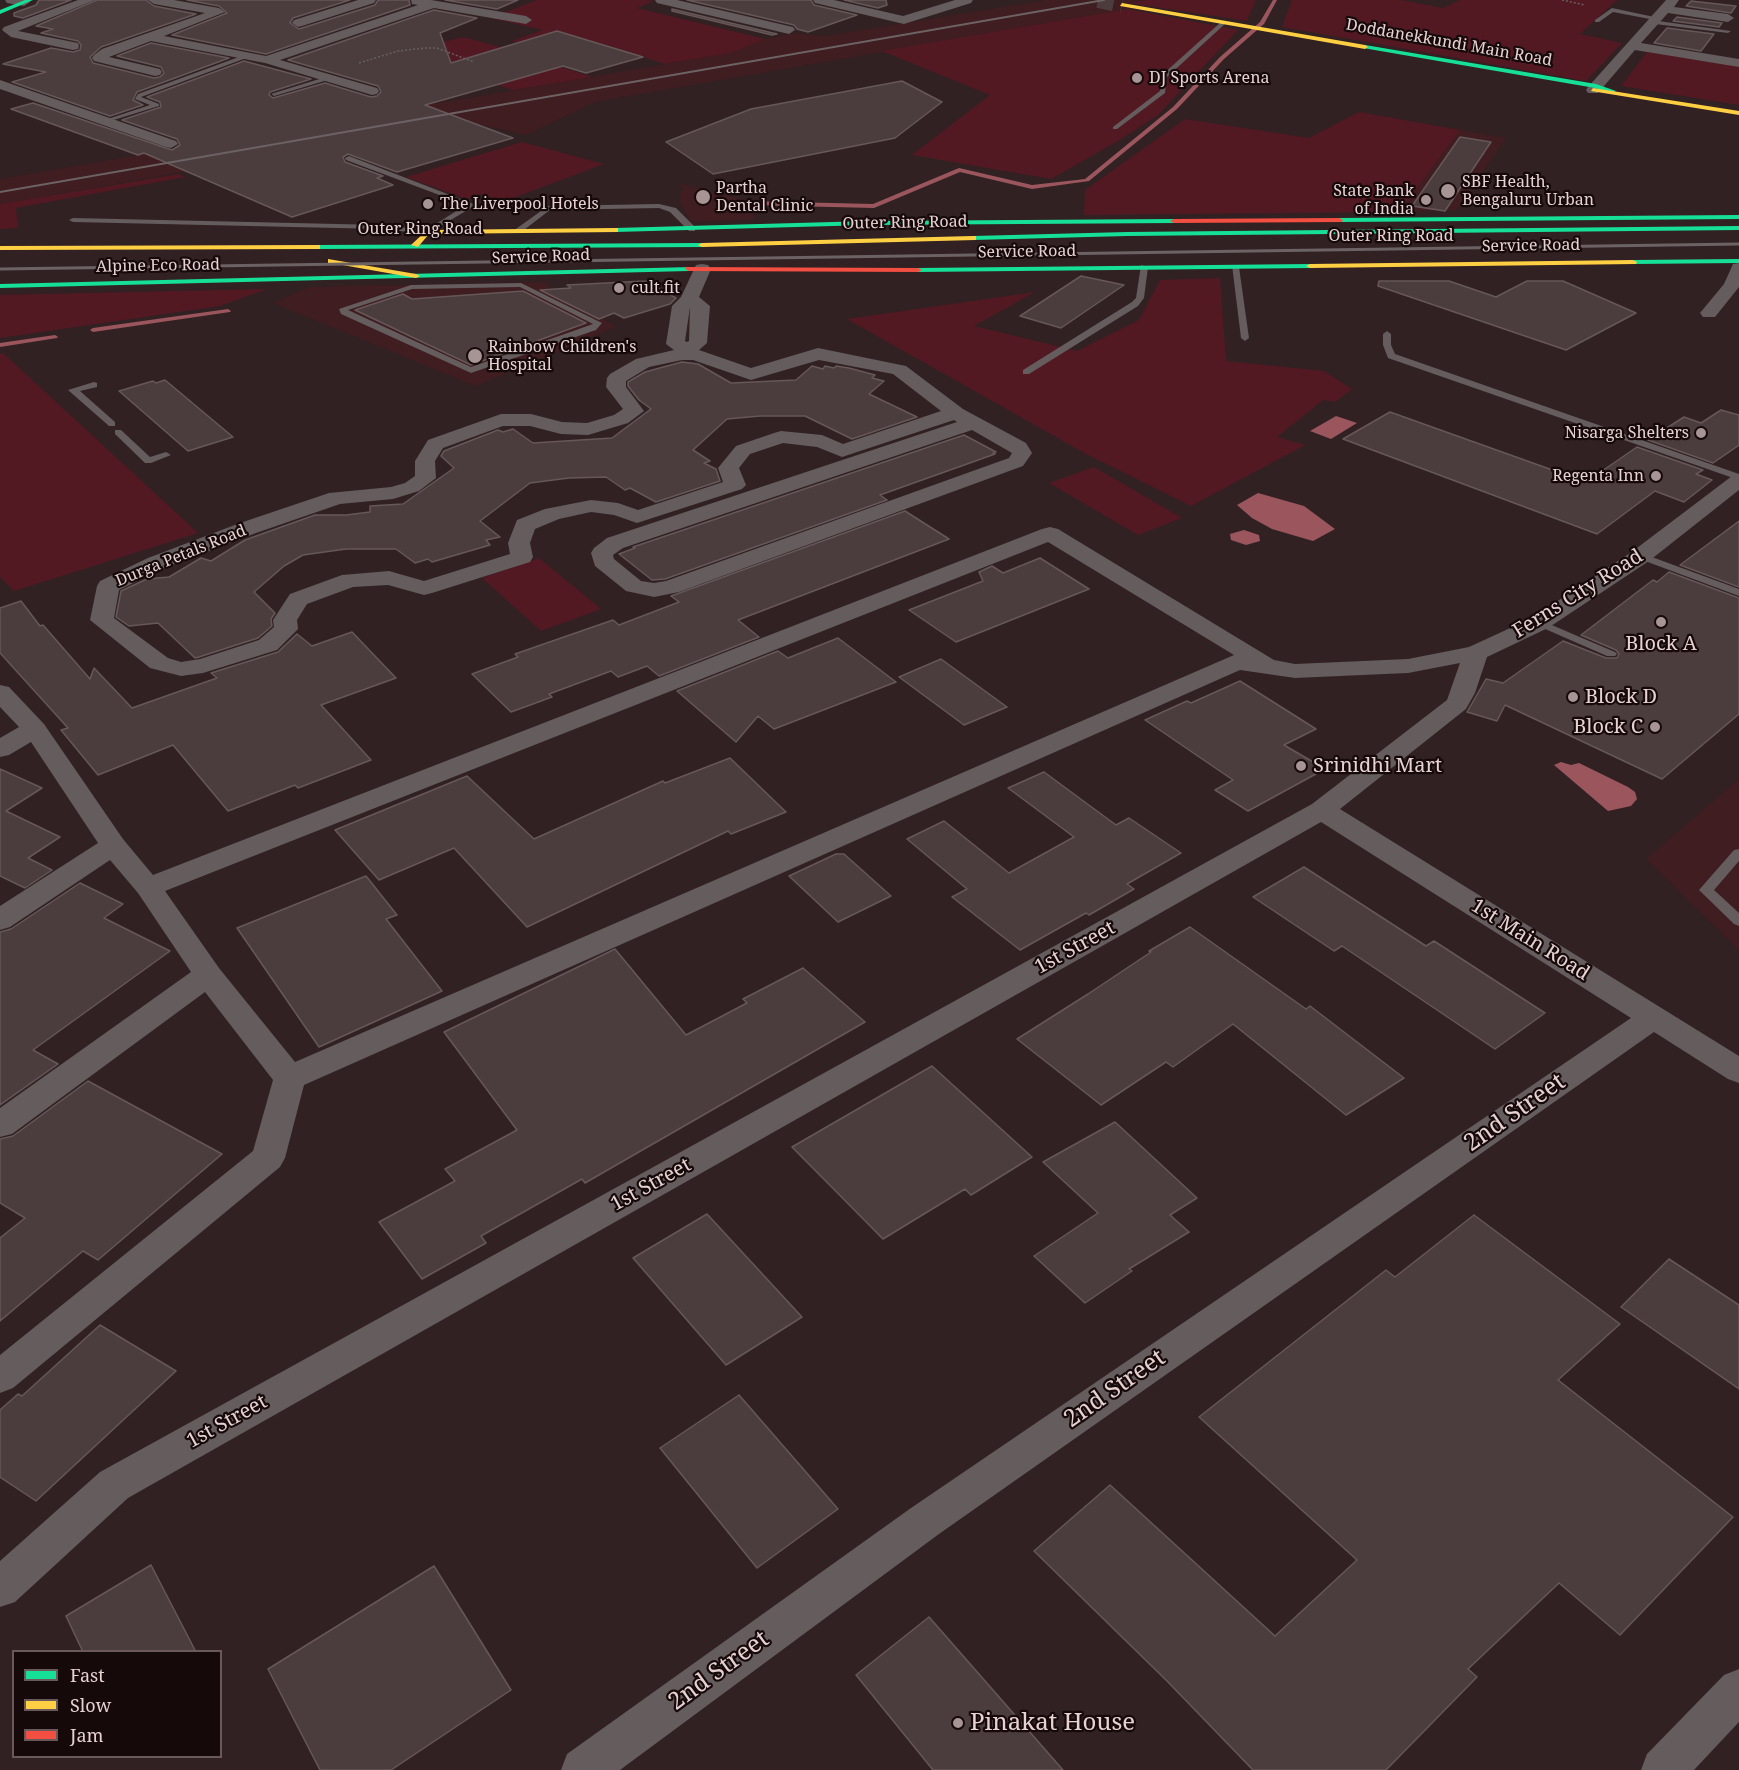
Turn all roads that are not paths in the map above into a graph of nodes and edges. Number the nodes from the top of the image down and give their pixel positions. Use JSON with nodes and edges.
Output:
{"nodes":[{"id":1,"x":89,"y":0,"type":"edge"},
{"id":2,"x":154,"y":0,"type":"edge"},
{"id":3,"x":370,"y":0,"type":"edge"},
{"id":4,"x":411,"y":0,"type":"edge"},
{"id":5,"x":661,"y":0,"type":"edge"},
{"id":6,"x":819,"y":0,"type":"edge"},
{"id":7,"x":935,"y":0,"type":"edge"},
{"id":8,"x":967,"y":0,"type":"edge"},
{"id":9,"x":22,"y":1,"type":"edge"},
{"id":10,"x":516,"y":3,"type":"dead end"},
{"id":11,"x":433,"y":4,"type":"junction"},
{"id":12,"x":954,"y":4,"type":"junction"},
{"id":13,"x":1122,"y":5,"type":"dead end"},
{"id":14,"x":0,"y":12,"type":"edge"},
{"id":15,"x":1663,"y":12,"type":"edge"},
{"id":16,"x":488,"y":14,"type":"junction"},
{"id":17,"x":526,"y":20,"type":"dead end"},
{"id":18,"x":1597,"y":21,"type":"dead end"},
{"id":19,"x":1223,"y":22,"type":"junction"},
{"id":20,"x":298,"y":23,"type":"dead end"},
{"id":21,"x":1728,"y":25,"type":"dead end"},
{"id":22,"x":789,"y":30,"type":"dead end"},
{"id":23,"x":151,"y":37,"type":"junction"},
{"id":24,"x":73,"y":46,"type":"dead end"},
{"id":25,"x":1633,"y":46,"type":"junction"},
{"id":26,"x":247,"y":56,"type":"junction"},
{"id":27,"x":267,"y":60,"type":"junction"},
{"id":28,"x":1739,"y":63,"type":"edge"},
{"id":29,"x":154,"y":72,"type":"dead end"},
{"id":30,"x":326,"y":77,"type":"junction"},
{"id":31,"x":0,"y":84,"type":"edge"},
{"id":32,"x":1594,"y":88,"type":"junction"},
{"id":33,"x":372,"y":91,"type":"dead end"},
{"id":34,"x":274,"y":94,"type":"dead end"},
{"id":35,"x":1739,"y":113,"type":"edge"},
{"id":36,"x":105,"y":121,"type":"junction"},
{"id":37,"x":1114,"y":128,"type":"dead end"},
{"id":38,"x":171,"y":144,"type":"dead end"},
{"id":39,"x":349,"y":158,"type":"dead end"},
{"id":40,"x":1739,"y":217,"type":"edge"},
{"id":41,"x":73,"y":220,"type":"dead end"},
{"id":42,"x":850,"y":224,"type":"junction"},
{"id":43,"x":1739,"y":228,"type":"edge"},
{"id":44,"x":692,"y":229,"type":"junction"},
{"id":45,"x":517,"y":231,"type":"junction"},
{"id":46,"x":427,"y":232,"type":"junction"},
{"id":47,"x":779,"y":242,"type":"junction"},
{"id":48,"x":415,"y":245,"type":"junction"},
{"id":49,"x":0,"y":248,"type":"edge"},
{"id":50,"x":1739,"y":250,"type":"edge"},
{"id":51,"x":331,"y":261,"type":"junction"},
{"id":52,"x":415,"y":261,"type":"dead end"},
{"id":53,"x":462,"y":261,"type":"dead end"},
{"id":54,"x":1739,"y":261,"type":"edge"},
{"id":55,"x":0,"y":262,"type":"edge"},
{"id":56,"x":1144,"y":267,"type":"junction"},
{"id":57,"x":1235,"y":267,"type":"junction"},
{"id":58,"x":1739,"y":268,"type":"edge"},
{"id":59,"x":702,"y":269,"type":"junction"},
{"id":60,"x":316,"y":278,"type":"junction"},
{"id":61,"x":521,"y":280,"type":"junction"},
{"id":62,"x":414,"y":282,"type":"junction"},
{"id":63,"x":0,"y":286,"type":"edge"},
{"id":64,"x":1709,"y":313,"type":"dead end"},
{"id":65,"x":1388,"y":334,"type":"dead end"},
{"id":66,"x":1245,"y":338,"type":"dead end"},
{"id":67,"x":685,"y":352,"type":"junction"},
{"id":68,"x":1026,"y":372,"type":"dead end"},
{"id":69,"x":94,"y":385,"type":"dead end"},
{"id":70,"x":965,"y":418,"type":"junction"},
{"id":71,"x":166,"y":455,"type":"dead end"},
{"id":72,"x":1739,"y":479,"type":"edge"},
{"id":73,"x":686,"y":501,"type":"junction"},
{"id":74,"x":704,"y":513,"type":"junction"},
{"id":75,"x":1641,"y":556,"type":"junction"},
{"id":76,"x":1739,"y":592,"type":"edge"},
{"id":77,"x":1540,"y":623,"type":"junction"},
{"id":78,"x":1476,"y":653,"type":"junction"},
{"id":79,"x":1611,"y":654,"type":"dead end"},
{"id":80,"x":1270,"y":667,"type":"junction"},
{"id":81,"x":0,"y":692,"type":"edge"},
{"id":82,"x":35,"y":729,"type":"junction"},
{"id":83,"x":0,"y":749,"type":"edge"},
{"id":84,"x":1322,"y":810,"type":"junction"},
{"id":85,"x":113,"y":845,"type":"junction"},
{"id":86,"x":1739,"y":853,"type":"edge"},
{"id":87,"x":147,"y":887,"type":"junction"},
{"id":88,"x":0,"y":920,"type":"edge"},
{"id":89,"x":1739,"y":921,"type":"edge"},
{"id":90,"x":208,"y":975,"type":"junction"},
{"id":91,"x":1654,"y":1017,"type":"junction"},
{"id":92,"x":1739,"y":1071,"type":"edge"},
{"id":93,"x":290,"y":1078,"type":"junction"},
{"id":94,"x":0,"y":1125,"type":"edge"},
{"id":95,"x":0,"y":1377,"type":"edge"},
{"id":96,"x":0,"y":1588,"type":"edge"},
{"id":97,"x":1739,"y":1690,"type":"edge"},
{"id":98,"x":583,"y":1770,"type":"edge"},
{"id":99,"x":1663,"y":1770,"type":"edge"}],
"edges":[{"from":1,"to":24,"type":"street"},
{"from":2,"to":23,"type":"street"},
{"from":3,"to":20,"type":"street"},
{"from":4,"to":11,"type":"street"},
{"from":5,"to":22,"type":"street"},
{"from":6,"to":12,"type":"street"},
{"from":7,"to":12,"type":"street"},
{"from":8,"to":12,"type":"street"},
{"from":9,"to":14,"type":"main road"},
{"from":10,"to":16,"type":"street"},
{"from":11,"to":16,"type":"street"},
{"from":11,"to":27,"type":"street"},
{"from":13,"to":19,"type":"main road","name":"Doddanekkundi Main Road"},
{"from":15,"to":18,"type":"lane"},
{"from":15,"to":21,"type":"street"},
{"from":15,"to":25,"type":"street"},
{"from":16,"to":17,"type":"street"},
{"from":19,"to":32,"type":"main road","name":"Doddanekkundi Main Road"},
{"from":19,"to":37,"type":"lane"},
{"from":23,"to":26,"type":"street"},
{"from":23,"to":29,"type":"street"},
{"from":25,"to":28,"type":"street"},
{"from":25,"to":32,"type":"street"},
{"from":26,"to":27,"type":"street"},
{"from":26,"to":36,"type":"lane"},
{"from":27,"to":30,"type":"street"},
{"from":30,"to":33,"type":"street"},
{"from":30,"to":34,"type":"lane"},
{"from":31,"to":36,"type":"street"},
{"from":32,"to":35,"type":"main road","name":"Doddanekkundi Main Road"},
{"from":36,"to":38,"type":"street"},
{"from":39,"to":46,"type":"lane"},
{"from":40,"to":42,"type":"main road","name":"Service Road"},
{"from":41,"to":46,"type":"lane"},
{"from":42,"to":44,"type":"main road","name":"Service Road"},
{"from":42,"to":47,"type":"main road"},
{"from":43,"to":47,"type":"main road","name":"Outer Ring Road"},
{"from":44,"to":45,"type":"main road","name":"Service Road"},
{"from":44,"to":45,"type":"lane"},
{"from":45,"to":46,"type":"main road","name":"Service Road"},
{"from":46,"to":48,"type":"main road"},
{"from":47,"to":48,"type":"main road","name":"Outer Ring Road"},
{"from":48,"to":49,"type":"main road","name":"Outer Ring Road"},
{"from":50,"to":53,"type":"main road","name":"Outer Ring Road"},
{"from":51,"to":52,"type":"main road","name":"Outer Ring Road"},
{"from":51,"to":55,"type":"main road","name":"Outer Ring Road"},
{"from":51,"to":60,"type":"main road"},
{"from":51,"to":62,"type":"main road"},
{"from":54,"to":57,"type":"main road","name":"Service Road"},
{"from":56,"to":57,"type":"main road","name":"Service Road"},
{"from":56,"to":59,"type":"main road","name":"Service Road"},
{"from":56,"to":68,"type":"lane"},
{"from":57,"to":66,"type":"lane"},
{"from":58,"to":64,"type":"street"},
{"from":59,"to":61,"type":"main road","name":"Service Road"},
{"from":59,"to":67,"type":"street"},
{"from":60,"to":62,"type":"main road","name":"Service Road"},
{"from":60,"to":63,"type":"main road","name":"Alpine Eco Road"},
{"from":61,"to":62,"type":"main road","name":"Service Road"},
{"from":61,"to":62,"type":"lane"},
{"from":65,"to":72,"type":"lane"},
{"from":67,"to":70,"type":"street","name":"Durga Petals Road"},
{"from":67,"to":73,"type":"street","name":"Durga Petals Road"},
{"from":69,"to":71,"type":"lane"},
{"from":70,"to":73,"type":"street","name":"Durga Petals Road"},
{"from":70,"to":74,"type":"street"},
{"from":70,"to":74,"type":"street"},
{"from":72,"to":75,"type":"street","name":"Ferns City Road"},
{"from":73,"to":74,"type":"street"},
{"from":75,"to":76,"type":"lane"},
{"from":75,"to":77,"type":"street","name":"Ferns City Road"},
{"from":77,"to":78,"type":"street","name":"Ferns City Road"},
{"from":77,"to":79,"type":"lane"},
{"from":78,"to":80,"type":"street","name":"Ferns City Road"},
{"from":78,"to":84,"type":"street","name":"1st Street"},
{"from":80,"to":87,"type":"street"},
{"from":80,"to":93,"type":"street","name":"Ferns City Road"},
{"from":81,"to":82,"type":"street"},
{"from":82,"to":83,"type":"street"},
{"from":82,"to":85,"type":"street"},
{"from":84,"to":91,"type":"street","name":"1st Main Road"},
{"from":84,"to":96,"type":"street","name":"1st Street"},
{"from":85,"to":87,"type":"street"},
{"from":85,"to":88,"type":"street"},
{"from":86,"to":89,"type":"lane"},
{"from":87,"to":90,"type":"street"},
{"from":90,"to":93,"type":"street"},
{"from":90,"to":94,"type":"street"},
{"from":91,"to":92,"type":"street","name":"1st Main Road"},
{"from":91,"to":98,"type":"street","name":"2nd Street"},
{"from":93,"to":95,"type":"street"},
{"from":97,"to":99,"type":"street"}]}
